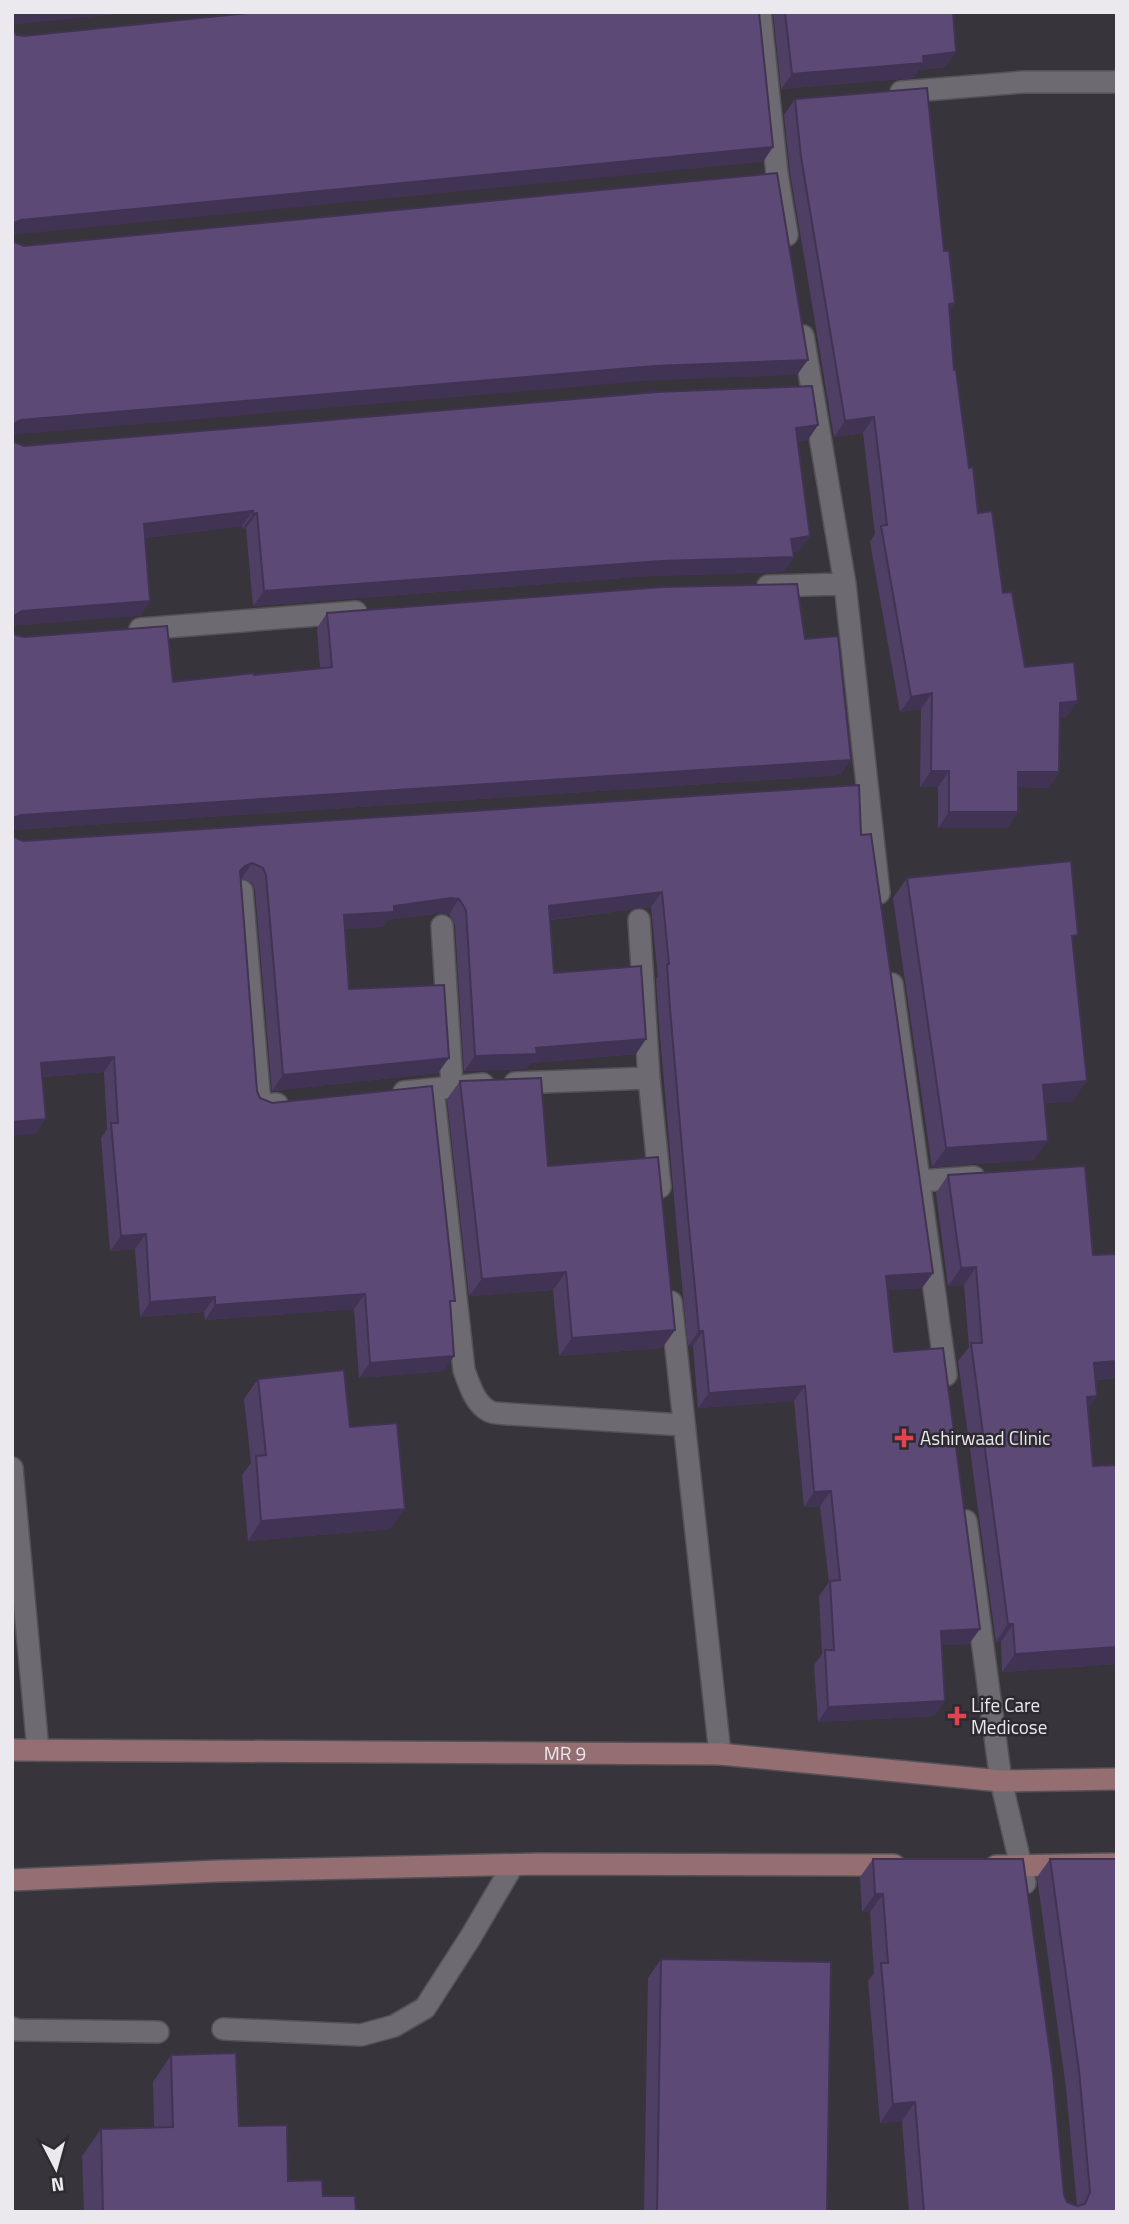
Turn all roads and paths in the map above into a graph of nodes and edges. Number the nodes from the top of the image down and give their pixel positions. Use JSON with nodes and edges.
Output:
{"nodes":[{"id":1,"x":760,"y":12,"type":"edge"},
{"id":2,"x":1117,"y":82,"type":"edge"},
{"id":3,"x":877,"y":94,"type":"edge"},
{"id":4,"x":796,"y":101,"type":"edge"},
{"id":5,"x":769,"y":103,"type":"junction"},
{"id":6,"x":790,"y":254,"type":"edge"},
{"id":7,"x":800,"y":321,"type":"edge"},
{"id":8,"x":845,"y":584,"type":"junction"},
{"id":9,"x":748,"y":586,"type":"edge"},
{"id":10,"x":373,"y":611,"type":"edge"},
{"id":11,"x":123,"y":630,"type":"edge"},
{"id":12,"x":867,"y":786,"type":"junction"},
{"id":13,"x":841,"y":788,"type":"edge"},
{"id":14,"x":242,"y":891,"type":"edge"},
{"id":15,"x":882,"y":911,"type":"edge"},
{"id":16,"x":639,"y":920,"type":"dead end"},
{"id":17,"x":442,"y":926,"type":"dead end"},
{"id":18,"x":890,"y":965,"type":"edge"},
{"id":19,"x":649,"y":1078,"type":"junction"},
{"id":20,"x":442,"y":1087,"type":"junction"},
{"id":21,"x":380,"y":1094,"type":"edge"},
{"id":22,"x":300,"y":1102,"type":"edge"},
{"id":23,"x":1001,"y":1175,"type":"edge"},
{"id":24,"x":921,"y":1181,"type":"junction"},
{"id":25,"x":661,"y":1203,"type":"edge"},
{"id":26,"x":669,"y":1286,"type":"edge"},
{"id":27,"x":948,"y":1388,"type":"edge"},
{"id":28,"x":682,"y":1424,"type":"junction"},
{"id":29,"x":12,"y":1468,"type":"edge"},
{"id":30,"x":962,"y":1498,"type":"edge"},
{"id":31,"x":12,"y":1751,"type":"edge"},
{"id":32,"x":38,"y":1751,"type":"junction"},
{"id":33,"x":720,"y":1754,"type":"junction"},
{"id":34,"x":1117,"y":1779,"type":"edge"},
{"id":35,"x":1001,"y":1781,"type":"junction"},
{"id":36,"x":1117,"y":1864,"type":"edge"},
{"id":37,"x":513,"y":1865,"type":"junction"},
{"id":38,"x":912,"y":1866,"type":"edge"},
{"id":39,"x":981,"y":1866,"type":"edge"},
{"id":40,"x":1022,"y":1866,"type":"junction"},
{"id":41,"x":12,"y":1880,"type":"edge"},
{"id":42,"x":1028,"y":1905,"type":"edge"},
{"id":43,"x":12,"y":2028,"type":"edge"},
{"id":44,"x":223,"y":2029,"type":"dead end"},
{"id":45,"x":158,"y":2032,"type":"dead end"}],
"edges":[{"from":1,"to":5,"type":"street"},
{"from":2,"to":3,"type":"street"},
{"from":4,"to":5,"type":"street"},
{"from":5,"to":6,"type":"street"},
{"from":7,"to":8,"type":"street"},
{"from":8,"to":9,"type":"street"},
{"from":8,"to":12,"type":"street"},
{"from":10,"to":11,"type":"street"},
{"from":12,"to":13,"type":"street"},
{"from":12,"to":15,"type":"street"},
{"from":14,"to":22,"type":"street"},
{"from":16,"to":19,"type":"street"},
{"from":17,"to":20,"type":"street"},
{"from":18,"to":24,"type":"street"},
{"from":19,"to":20,"type":"street"},
{"from":19,"to":25,"type":"street"},
{"from":20,"to":21,"type":"street"},
{"from":20,"to":28,"type":"street"},
{"from":23,"to":24,"type":"street"},
{"from":24,"to":27,"type":"street"},
{"from":26,"to":28,"type":"street"},
{"from":28,"to":33,"type":"street"},
{"from":29,"to":32,"type":"street"},
{"from":30,"to":35,"type":"street"},
{"from":31,"to":32,"type":"main road","name":"MR 9"},
{"from":32,"to":33,"type":"main road","name":"MR 9"},
{"from":33,"to":35,"type":"main road","name":"MR 9"},
{"from":34,"to":35,"type":"main road","name":"MR 9"},
{"from":35,"to":40,"type":"street"},
{"from":36,"to":40,"type":"main road"},
{"from":37,"to":38,"type":"main road"},
{"from":37,"to":41,"type":"main road"},
{"from":37,"to":44,"type":"street"},
{"from":39,"to":40,"type":"main road"},
{"from":40,"to":42,"type":"street"},
{"from":43,"to":45,"type":"street"}]}
